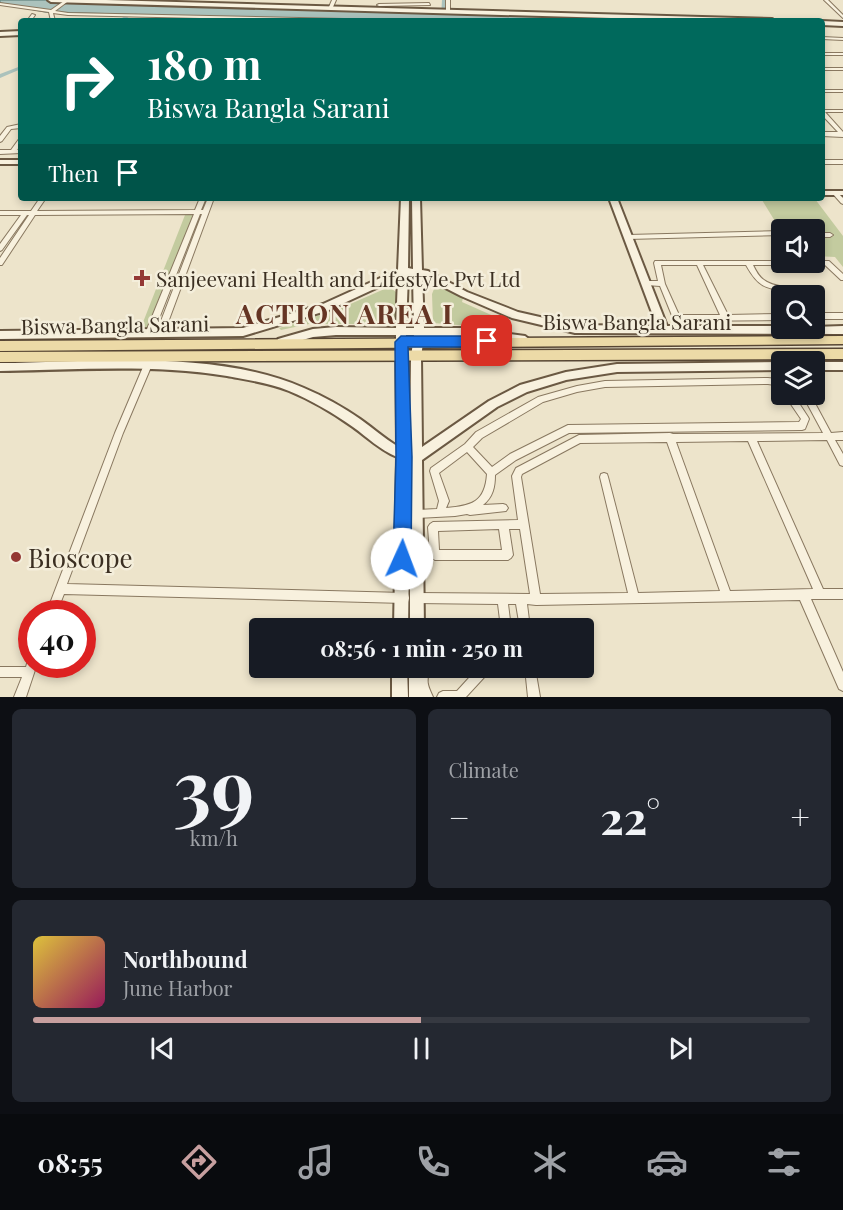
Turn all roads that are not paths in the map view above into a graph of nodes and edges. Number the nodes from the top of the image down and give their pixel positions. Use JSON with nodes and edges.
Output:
{"nodes":[{"id":1,"x":51,"y":0,"type":"edge"},
{"id":2,"x":268,"y":0,"type":"edge"},
{"id":3,"x":334,"y":0,"type":"edge"},
{"id":4,"x":448,"y":0,"type":"edge"},
{"id":5,"x":826,"y":0,"type":"edge"},
{"id":6,"x":82,"y":1,"type":"edge"},
{"id":7,"x":185,"y":2,"type":"edge"},
{"id":8,"x":63,"y":3,"type":"junction"},
{"id":9,"x":0,"y":4,"type":"edge"},
{"id":10,"x":379,"y":4,"type":"edge"},
{"id":11,"x":429,"y":5,"type":"edge"},
{"id":12,"x":265,"y":7,"type":"junction"},
{"id":13,"x":331,"y":8,"type":"junction"},
{"id":14,"x":446,"y":11,"type":"junction"},
{"id":15,"x":50,"y":12,"type":"junction"},
{"id":16,"x":33,"y":15,"type":"dead end"},
{"id":17,"x":843,"y":17,"type":"edge"},
{"id":18,"x":31,"y":18,"type":"edge"},
{"id":19,"x":52,"y":18,"type":"edge"},
{"id":20,"x":270,"y":18,"type":"edge"},
{"id":21,"x":674,"y":18,"type":"edge"},
{"id":22,"x":825,"y":23,"type":"edge"},
{"id":23,"x":843,"y":24,"type":"edge"},
{"id":24,"x":18,"y":33,"type":"edge"},
{"id":25,"x":0,"y":34,"type":"edge"},
{"id":26,"x":843,"y":39,"type":"edge"},
{"id":27,"x":825,"y":40,"type":"edge"},
{"id":28,"x":825,"y":41,"type":"edge"},
{"id":29,"x":832,"y":42,"type":"dead end"},
{"id":30,"x":825,"y":54,"type":"edge"},
{"id":31,"x":843,"y":54,"type":"edge"},
{"id":32,"x":825,"y":69,"type":"edge"},
{"id":33,"x":843,"y":69,"type":"edge"},
{"id":34,"x":825,"y":91,"type":"edge"},
{"id":35,"x":843,"y":91,"type":"edge"},
{"id":36,"x":825,"y":111,"type":"edge"},
{"id":37,"x":843,"y":111,"type":"edge"},
{"id":38,"x":825,"y":114,"type":"edge"},
{"id":39,"x":18,"y":126,"type":"edge"},
{"id":40,"x":825,"y":134,"type":"edge"},
{"id":41,"x":843,"y":134,"type":"edge"},
{"id":42,"x":0,"y":140,"type":"edge"},
{"id":43,"x":18,"y":151,"type":"edge"},
{"id":44,"x":18,"y":151,"type":"edge"},
{"id":45,"x":0,"y":152,"type":"edge"},
{"id":46,"x":0,"y":156,"type":"edge"},
{"id":47,"x":0,"y":162,"type":"edge"},
{"id":48,"x":18,"y":162,"type":"edge"},
{"id":49,"x":825,"y":162,"type":"edge"},
{"id":50,"x":843,"y":162,"type":"edge"},
{"id":51,"x":840,"y":194,"type":"edge"},
{"id":52,"x":41,"y":201,"type":"edge"},
{"id":53,"x":202,"y":201,"type":"edge"},
{"id":54,"x":210,"y":201,"type":"edge"},
{"id":55,"x":405,"y":201,"type":"edge"},
{"id":56,"x":416,"y":201,"type":"edge"},
{"id":57,"x":615,"y":201,"type":"edge"},
{"id":58,"x":843,"y":202,"type":"edge"},
{"id":59,"x":206,"y":212,"type":"junction"},
{"id":60,"x":0,"y":213,"type":"edge"},
{"id":61,"x":25,"y":213,"type":"junction"},
{"id":62,"x":34,"y":213,"type":"junction"},
{"id":63,"x":197,"y":213,"type":"junction"},
{"id":64,"x":771,"y":233,"type":"edge"},
{"id":65,"x":830,"y":235,"type":"dead end"},
{"id":66,"x":825,"y":236,"type":"edge"},
{"id":67,"x":628,"y":237,"type":"junction"},
{"id":68,"x":0,"y":249,"type":"edge"},
{"id":69,"x":0,"y":263,"type":"edge"},
{"id":70,"x":699,"y":263,"type":"junction"},
{"id":71,"x":748,"y":263,"type":"junction"},
{"id":72,"x":404,"y":271,"type":"junction"},
{"id":73,"x":418,"y":271,"type":"junction"},
{"id":74,"x":843,"y":278,"type":"edge"},
{"id":75,"x":646,"y":283,"type":"junction"},
{"id":76,"x":662,"y":284,"type":"junction"},
{"id":77,"x":771,"y":286,"type":"edge"},
{"id":78,"x":825,"y":316,"type":"edge"},
{"id":79,"x":843,"y":316,"type":"edge"},
{"id":80,"x":725,"y":317,"type":"junction"},
{"id":81,"x":771,"y":317,"type":"edge"},
{"id":82,"x":664,"y":330,"type":"junction"},
{"id":83,"x":843,"y":330,"type":"edge"},
{"id":84,"x":155,"y":334,"type":"junction"},
{"id":85,"x":0,"y":335,"type":"edge"},
{"id":86,"x":402,"y":336,"type":"junction"},
{"id":87,"x":419,"y":336,"type":"junction"},
{"id":88,"x":843,"y":340,"type":"edge"},
{"id":89,"x":0,"y":346,"type":"edge"},
{"id":90,"x":843,"y":354,"type":"edge"},
{"id":91,"x":0,"y":357,"type":"edge"},
{"id":92,"x":402,"y":357,"type":"junction"},
{"id":93,"x":416,"y":357,"type":"junction"},
{"id":94,"x":771,"y":366,"type":"edge"},
{"id":95,"x":825,"y":366,"type":"edge"},
{"id":96,"x":843,"y":366,"type":"edge"},
{"id":97,"x":0,"y":367,"type":"edge"},
{"id":98,"x":147,"y":367,"type":"junction"},
{"id":99,"x":771,"y":382,"type":"edge"},
{"id":100,"x":795,"y":405,"type":"edge"},
{"id":101,"x":812,"y":405,"type":"edge"},
{"id":102,"x":805,"y":419,"type":"junction"},
{"id":103,"x":819,"y":419,"type":"junction"},
{"id":104,"x":828,"y":436,"type":"junction"},
{"id":105,"x":843,"y":436,"type":"edge"},
{"id":106,"x":670,"y":437,"type":"junction"},
{"id":107,"x":751,"y":437,"type":"junction"},
{"id":108,"x":468,"y":447,"type":"junction"},
{"id":109,"x":410,"y":457,"type":"junction"},
{"id":110,"x":843,"y":462,"type":"edge"},
{"id":111,"x":491,"y":473,"type":"junction"},
{"id":112,"x":604,"y":477,"type":"dead end"},
{"id":113,"x":503,"y":508,"type":"dead end"},
{"id":114,"x":468,"y":511,"type":"junction"},
{"id":115,"x":440,"y":512,"type":"junction"},
{"id":116,"x":417,"y":514,"type":"junction"},
{"id":117,"x":503,"y":524,"type":"junction"},
{"id":118,"x":524,"y":524,"type":"junction"},
{"id":119,"x":417,"y":533,"type":"junction"},
{"id":120,"x":434,"y":533,"type":"junction"},
{"id":121,"x":417,"y":551,"type":"junction"},
{"id":122,"x":435,"y":551,"type":"junction"},
{"id":123,"x":61,"y":589,"type":"junction"},
{"id":124,"x":803,"y":594,"type":"junction"},
{"id":125,"x":820,"y":594,"type":"junction"},
{"id":126,"x":843,"y":594,"type":"edge"},
{"id":127,"x":634,"y":596,"type":"junction"},
{"id":128,"x":727,"y":596,"type":"junction"},
{"id":129,"x":401,"y":598,"type":"junction"},
{"id":130,"x":416,"y":598,"type":"junction"},
{"id":131,"x":57,"y":600,"type":"edge"},
{"id":132,"x":536,"y":600,"type":"junction"},
{"id":133,"x":503,"y":601,"type":"junction"},
{"id":134,"x":521,"y":601,"type":"junction"},
{"id":135,"x":401,"y":618,"type":"edge"},
{"id":136,"x":417,"y":618,"type":"edge"},
{"id":137,"x":505,"y":618,"type":"edge"},
{"id":138,"x":524,"y":618,"type":"edge"},
{"id":139,"x":18,"y":670,"type":"edge"},
{"id":140,"x":0,"y":672,"type":"edge"},
{"id":141,"x":27,"y":678,"type":"edge"},
{"id":142,"x":400,"y":678,"type":"edge"},
{"id":143,"x":417,"y":678,"type":"edge"},
{"id":144,"x":421,"y":678,"type":"edge"},
{"id":145,"x":476,"y":678,"type":"edge"},
{"id":146,"x":531,"y":678,"type":"edge"},
{"id":147,"x":843,"y":685,"type":"edge"},
{"id":148,"x":20,"y":697,"type":"edge"},
{"id":149,"x":400,"y":697,"type":"edge"},
{"id":150,"x":417,"y":697,"type":"edge"},
{"id":151,"x":427,"y":697,"type":"edge"},
{"id":152,"x":443,"y":697,"type":"edge"},
{"id":153,"x":534,"y":697,"type":"edge"}],
"edges":[{"from":1,"to":8,"type":"street"},
{"from":2,"to":12,"type":"street"},
{"from":3,"to":13,"type":"street"},
{"from":4,"to":14,"type":"street"},
{"from":5,"to":17,"type":"street"},
{"from":6,"to":7,"type":"street"},
{"from":6,"to":8,"type":"street"},
{"from":7,"to":12,"type":"street"},
{"from":8,"to":15,"type":"street"},
{"from":9,"to":15,"type":"street"},
{"from":10,"to":11,"type":"street"},
{"from":10,"to":13,"type":"street"},
{"from":11,"to":14,"type":"street"},
{"from":12,"to":13,"type":"street"},
{"from":14,"to":21,"type":"street"},
{"from":15,"to":19,"type":"street"},
{"from":15,"to":20,"type":"street"},
{"from":16,"to":18,"type":"street"},
{"from":22,"to":23,"type":"street"},
{"from":24,"to":25,"type":"street"},
{"from":26,"to":27,"type":"street"},
{"from":28,"to":29,"type":"street"},
{"from":30,"to":31,"type":"street"},
{"from":32,"to":33,"type":"street"},
{"from":34,"to":35,"type":"street"},
{"from":36,"to":37,"type":"street"},
{"from":38,"to":41,"type":"street"},
{"from":39,"to":42,"type":"street"},
{"from":40,"to":41,"type":"street"},
{"from":43,"to":45,"type":"street"},
{"from":44,"to":46,"type":"street"},
{"from":47,"to":48,"type":"street"},
{"from":49,"to":50,"type":"street"},
{"from":51,"to":58,"type":"street"},
{"from":52,"to":62,"type":"street"},
{"from":53,"to":63,"type":"street"},
{"from":54,"to":59,"type":"street"},
{"from":55,"to":72,"type":"street"},
{"from":56,"to":73,"type":"street"},
{"from":57,"to":67,"type":"street"},
{"from":59,"to":63,"type":"street"},
{"from":59,"to":84,"type":"street"},
{"from":60,"to":61,"type":"street"},
{"from":61,"to":62,"type":"street"},
{"from":61,"to":68,"type":"street"},
{"from":62,"to":63,"type":"street"},
{"from":62,"to":69,"type":"street"},
{"from":63,"to":84,"type":"street"},
{"from":64,"to":67,"type":"street"},
{"from":65,"to":66,"type":"street"},
{"from":67,"to":75,"type":"street"},
{"from":70,"to":71,"type":"street"},
{"from":70,"to":76,"type":"street"},
{"from":70,"to":80,"type":"street"},
{"from":71,"to":74,"type":"street"},
{"from":71,"to":77,"type":"street"},
{"from":72,"to":73,"type":"street"},
{"from":72,"to":84,"type":"street"},
{"from":72,"to":86,"type":"street"},
{"from":73,"to":82,"type":"street"},
{"from":73,"to":87,"type":"street"},
{"from":75,"to":76,"type":"street"},
{"from":75,"to":82,"type":"street"},
{"from":76,"to":80,"type":"street"},
{"from":78,"to":79,"type":"street"},
{"from":80,"to":81,"type":"street"},
{"from":82,"to":83,"type":"street"},
{"from":84,"to":85,"type":"street"},
{"from":86,"to":87,"type":"main road","name":"Biswa Bangla Sarani"},
{"from":86,"to":89,"type":"main road","name":"Biswa Bangla Sarani"},
{"from":86,"to":92,"type":"street"},
{"from":87,"to":88,"type":"main road","name":"Biswa Bangla Sarani"},
{"from":87,"to":93,"type":"street"},
{"from":90,"to":93,"type":"main road","name":"Biswa Bangla Sarani"},
{"from":91,"to":92,"type":"main road","name":"Biswa Bangla Sarani"},
{"from":92,"to":93,"type":"main road","name":"Biswa Bangla Sarani"},
{"from":92,"to":109,"type":"street"},
{"from":93,"to":109,"type":"street"},
{"from":94,"to":109,"type":"street"},
{"from":95,"to":96,"type":"street"},
{"from":97,"to":98,"type":"street"},
{"from":98,"to":109,"type":"street"},
{"from":98,"to":123,"type":"street"},
{"from":99,"to":108,"type":"street"},
{"from":100,"to":102,"type":"street"},
{"from":101,"to":103,"type":"street"},
{"from":102,"to":103,"type":"street"},
{"from":102,"to":111,"type":"street"},
{"from":103,"to":104,"type":"street"},
{"from":104,"to":105,"type":"street"},
{"from":104,"to":107,"type":"street"},
{"from":104,"to":110,"type":"street"},
{"from":106,"to":107,"type":"street"},
{"from":106,"to":118,"type":"street"},
{"from":106,"to":128,"type":"street"},
{"from":107,"to":125,"type":"street"},
{"from":108,"to":111,"type":"street"},
{"from":108,"to":115,"type":"street"},
{"from":109,"to":116,"type":"street"},
{"from":109,"to":129,"type":"street"},
{"from":111,"to":114,"type":"street"},
{"from":112,"to":127,"type":"street"},
{"from":113,"to":114,"type":"street"},
{"from":114,"to":115,"type":"street"},
{"from":115,"to":116,"type":"street"},
{"from":116,"to":119,"type":"street"},
{"from":117,"to":118,"type":"street"},
{"from":117,"to":120,"type":"street"},
{"from":117,"to":122,"type":"street"},
{"from":118,"to":132,"type":"street"},
{"from":119,"to":120,"type":"street"},
{"from":119,"to":121,"type":"street"},
{"from":120,"to":122,"type":"street"},
{"from":121,"to":122,"type":"street"},
{"from":121,"to":130,"type":"street"},
{"from":123,"to":129,"type":"street"},
{"from":123,"to":131,"type":"street"},
{"from":124,"to":125,"type":"street"},
{"from":124,"to":128,"type":"street"},
{"from":124,"to":147,"type":"street"},
{"from":125,"to":126,"type":"street"},
{"from":127,"to":128,"type":"street"},
{"from":127,"to":132,"type":"street"},
{"from":129,"to":130,"type":"street"},
{"from":129,"to":135,"type":"street"},
{"from":130,"to":133,"type":"street"},
{"from":130,"to":136,"type":"street"},
{"from":132,"to":134,"type":"street"},
{"from":133,"to":134,"type":"street"},
{"from":133,"to":137,"type":"street"},
{"from":134,"to":138,"type":"street"},
{"from":139,"to":140,"type":"street"},
{"from":141,"to":148,"type":"street"},
{"from":142,"to":149,"type":"street"},
{"from":143,"to":150,"type":"street"},
{"from":144,"to":151,"type":"street"},
{"from":145,"to":152,"type":"street"},
{"from":146,"to":153,"type":"street"}]}
